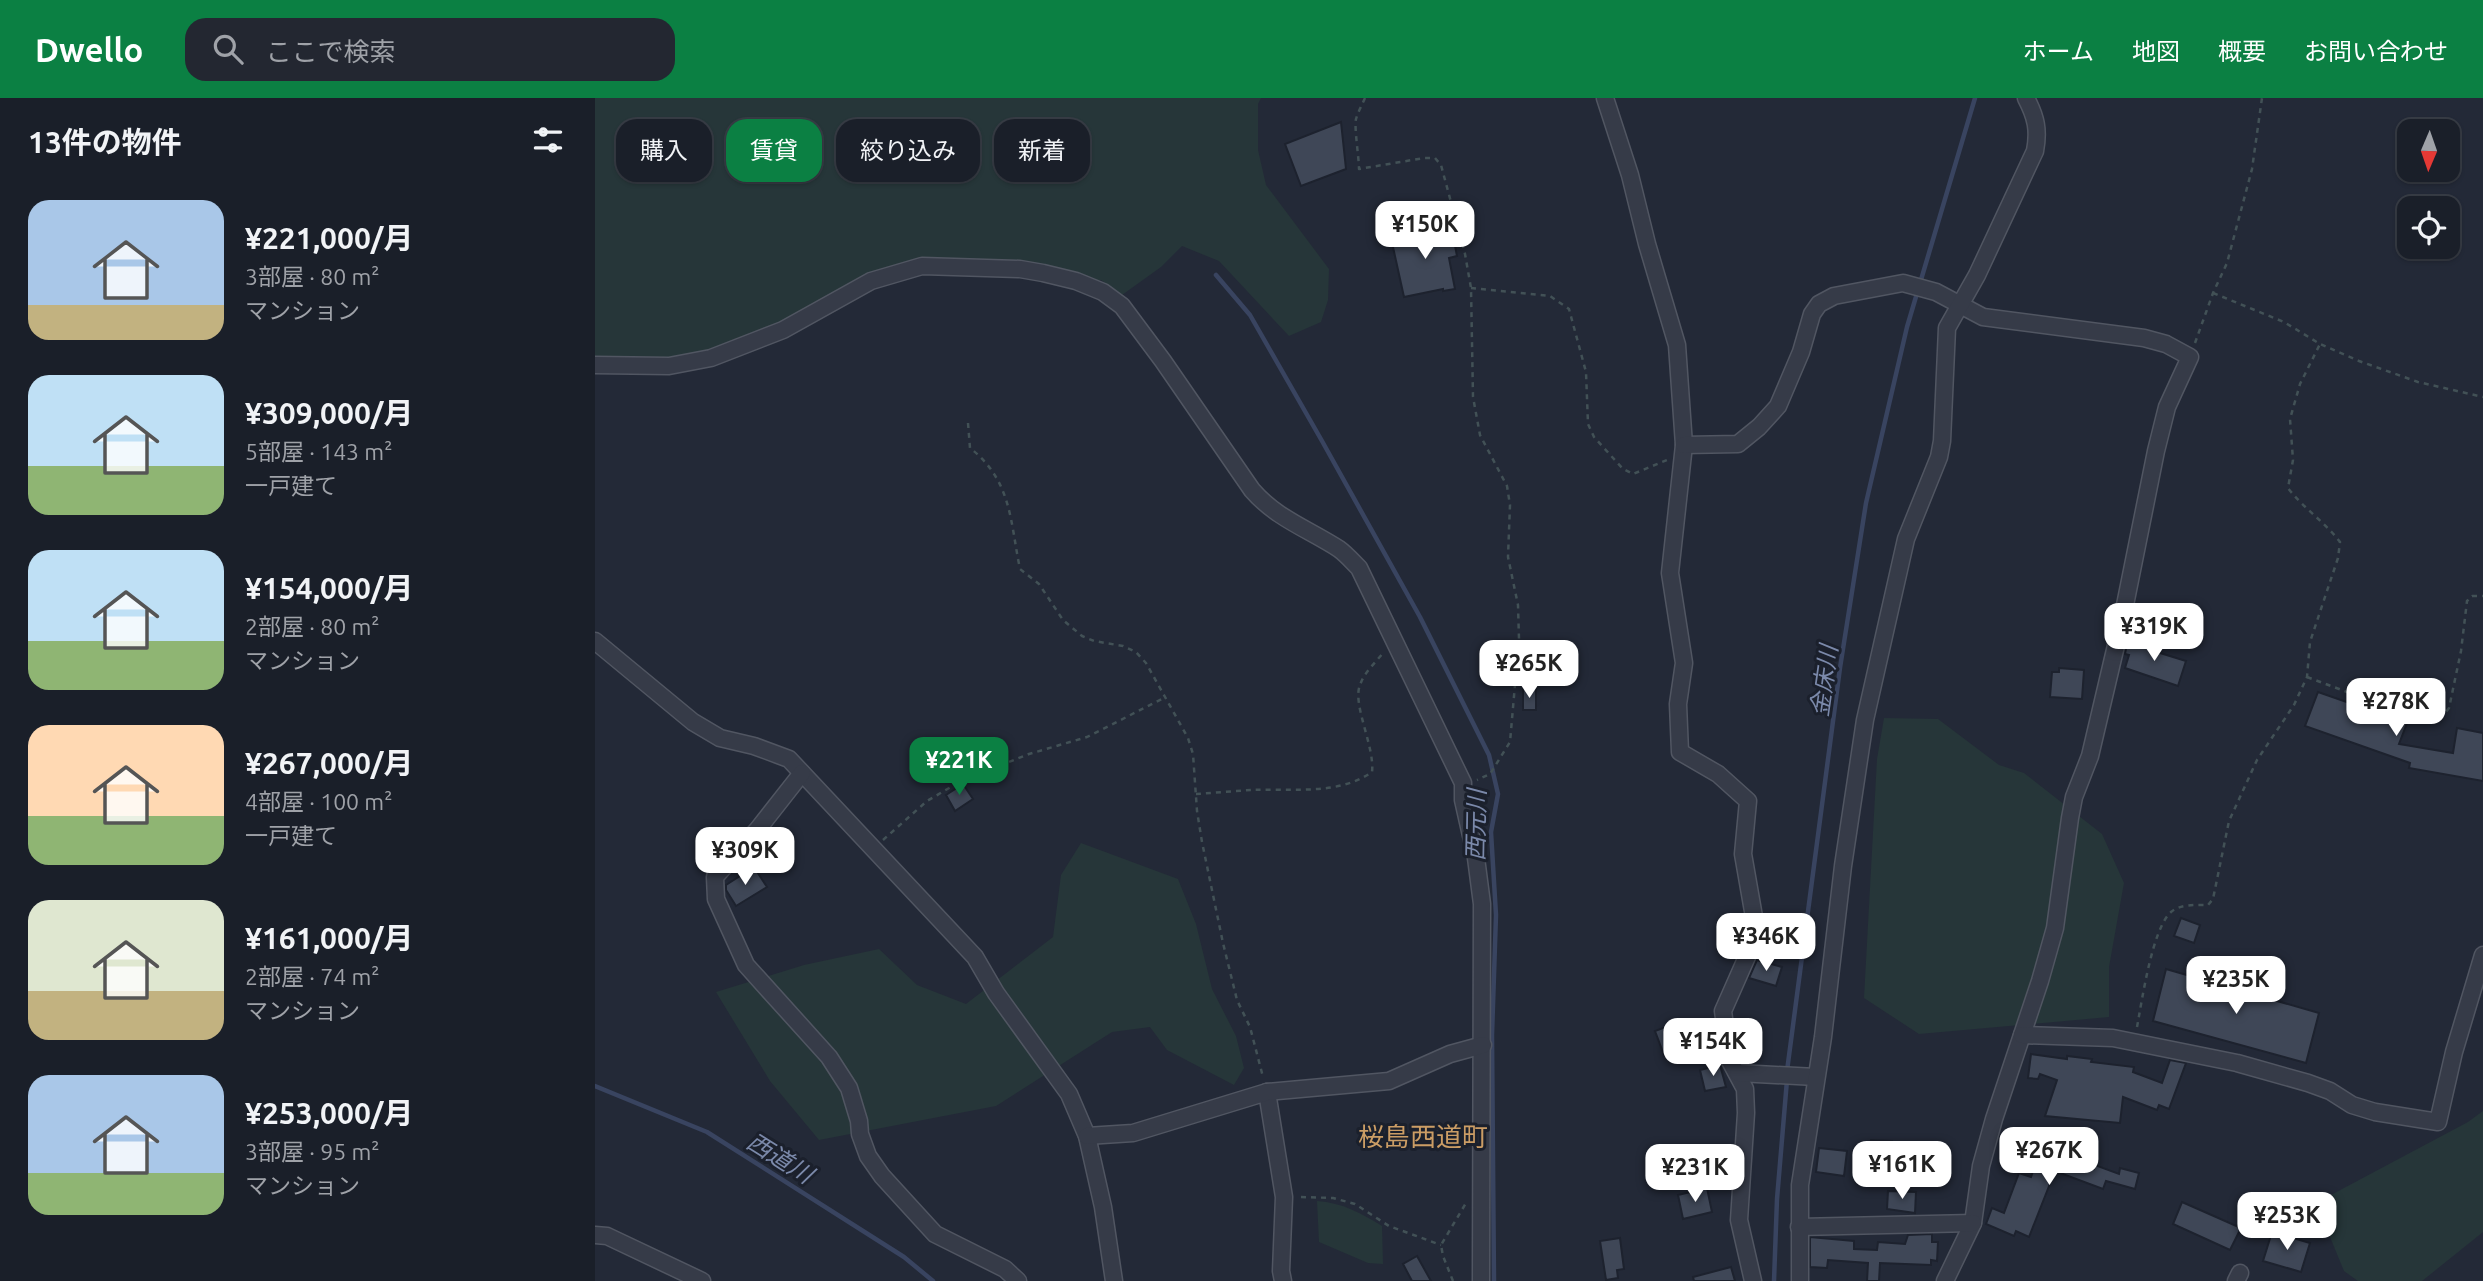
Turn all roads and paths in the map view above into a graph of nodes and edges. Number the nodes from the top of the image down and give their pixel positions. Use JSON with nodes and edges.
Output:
{"nodes":[{"id":1,"x":1365,"y":98,"type":"edge"},
{"id":2,"x":1605,"y":98,"type":"edge"},
{"id":3,"x":2026,"y":98,"type":"edge"},
{"id":4,"x":2262,"y":98,"type":"edge"},
{"id":5,"x":1471,"y":288,"type":"junction"},
{"id":6,"x":2213,"y":293,"type":"junction"},
{"id":7,"x":1960,"y":304,"type":"junction"},
{"id":8,"x":2320,"y":344,"type":"junction"},
{"id":9,"x":2190,"y":357,"type":"junction"},
{"id":10,"x":595,"y":365,"type":"edge"},
{"id":11,"x":2483,"y":397,"type":"edge"},
{"id":12,"x":968,"y":423,"type":"dead end"},
{"id":13,"x":1684,"y":449,"type":"junction"},
{"id":14,"x":2483,"y":596,"type":"edge"},
{"id":15,"x":1394,"y":639,"type":"junction"},
{"id":16,"x":595,"y":641,"type":"edge"},
{"id":17,"x":2307,"y":677,"type":"junction"},
{"id":18,"x":1164,"y":698,"type":"junction"},
{"id":19,"x":801,"y":772,"type":"junction"},
{"id":20,"x":1479,"y":779,"type":"dead end"},
{"id":21,"x":1196,"y":794,"type":"junction"},
{"id":22,"x":873,"y":849,"type":"junction"},
{"id":23,"x":2483,"y":955,"type":"edge"},
{"id":24,"x":2022,"y":1035,"type":"junction"},
{"id":25,"x":2134,"y":1042,"type":"junction"},
{"id":26,"x":1483,"y":1045,"type":"junction"},
{"id":27,"x":1738,"y":1073,"type":"junction"},
{"id":28,"x":1810,"y":1076,"type":"junction"},
{"id":29,"x":1267,"y":1092,"type":"junction"},
{"id":30,"x":1087,"y":1136,"type":"junction"},
{"id":31,"x":1482,"y":1178,"type":"junction"},
{"id":32,"x":1284,"y":1197,"type":"junction"},
{"id":33,"x":1973,"y":1223,"type":"junction"},
{"id":34,"x":1799,"y":1227,"type":"junction"},
{"id":35,"x":595,"y":1235,"type":"edge"},
{"id":36,"x":1441,"y":1245,"type":"junction"},
{"id":37,"x":702,"y":1281,"type":"edge"},
{"id":38,"x":1018,"y":1281,"type":"edge"},
{"id":39,"x":1114,"y":1281,"type":"edge"},
{"id":40,"x":1283,"y":1281,"type":"edge"},
{"id":41,"x":1453,"y":1281,"type":"edge"},
{"id":42,"x":1481,"y":1281,"type":"edge"},
{"id":43,"x":1753,"y":1281,"type":"edge"},
{"id":44,"x":1800,"y":1281,"type":"edge"},
{"id":45,"x":1945,"y":1281,"type":"edge"}],
"edges":[{"from":1,"to":5,"type":"path"},
{"from":2,"to":13,"type":"street"},
{"from":3,"to":7,"type":"street"},
{"from":4,"to":6,"type":"path"},
{"from":5,"to":13,"type":"path"},
{"from":5,"to":20,"type":"path"},
{"from":6,"to":8,"type":"path"},
{"from":6,"to":9,"type":"path"},
{"from":7,"to":9,"type":"street"},
{"from":7,"to":13,"type":"street"},
{"from":7,"to":28,"type":"street"},
{"from":8,"to":11,"type":"path"},
{"from":8,"to":17,"type":"path"},
{"from":9,"to":24,"type":"street"},
{"from":10,"to":15,"type":"street"},
{"from":12,"to":18,"type":"path"},
{"from":13,"to":27,"type":"street"},
{"from":14,"to":17,"type":"path"},
{"from":15,"to":21,"type":"path"},
{"from":15,"to":26,"type":"street"},
{"from":16,"to":19,"type":"street"},
{"from":17,"to":25,"type":"path"},
{"from":18,"to":21,"type":"path"},
{"from":18,"to":22,"type":"path"},
{"from":19,"to":22,"type":"street"},
{"from":19,"to":38,"type":"street"},
{"from":21,"to":29,"type":"path"},
{"from":22,"to":30,"type":"street"},
{"from":23,"to":25,"type":"street"},
{"from":24,"to":25,"type":"street"},
{"from":24,"to":33,"type":"street"},
{"from":26,"to":29,"type":"street"},
{"from":26,"to":31,"type":"street"},
{"from":27,"to":28,"type":"street"},
{"from":27,"to":43,"type":"street"},
{"from":28,"to":34,"type":"street"},
{"from":29,"to":30,"type":"street"},
{"from":29,"to":32,"type":"street"},
{"from":30,"to":39,"type":"street"},
{"from":31,"to":36,"type":"path"},
{"from":31,"to":42,"type":"street"},
{"from":32,"to":36,"type":"path"},
{"from":32,"to":40,"type":"street"},
{"from":33,"to":34,"type":"street"},
{"from":33,"to":45,"type":"street"},
{"from":34,"to":44,"type":"street"},
{"from":35,"to":37,"type":"street"},
{"from":36,"to":41,"type":"path"}]}
